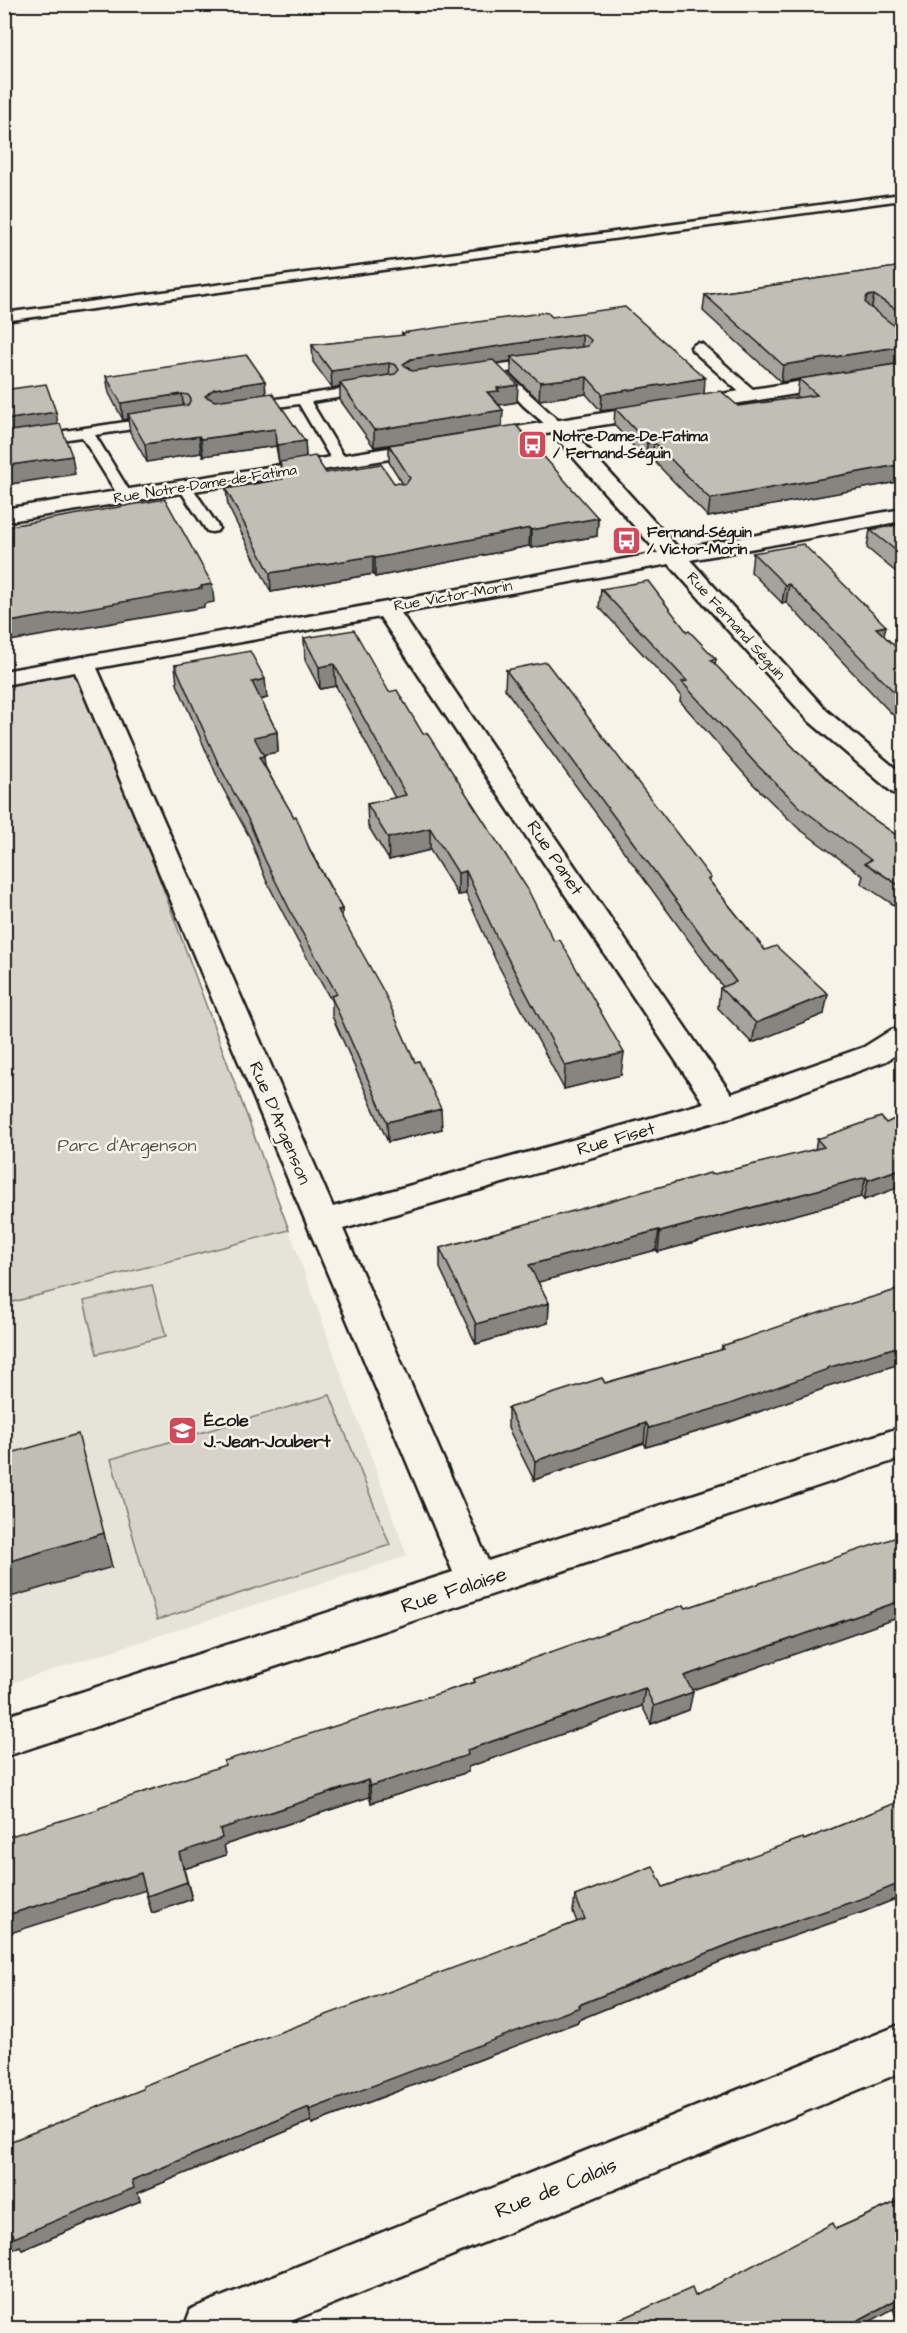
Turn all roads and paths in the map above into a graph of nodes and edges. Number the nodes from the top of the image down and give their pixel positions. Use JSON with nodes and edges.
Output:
{"nodes":[{"id":1,"x":903,"y":197,"type":"edge"},
{"id":2,"x":4,"y":317,"type":"edge"},
{"id":3,"x":697,"y":347,"type":"dead end"},
{"id":4,"x":561,"y":360,"type":"edge"},
{"id":5,"x":497,"y":370,"type":"junction"},
{"id":6,"x":903,"y":371,"type":"edge"},
{"id":7,"x":465,"y":374,"type":"edge"},
{"id":8,"x":390,"y":386,"type":"edge"},
{"id":9,"x":751,"y":395,"type":"junction"},
{"id":10,"x":303,"y":399,"type":"junction"},
{"id":11,"x":238,"y":409,"type":"edge"},
{"id":12,"x":173,"y":419,"type":"edge"},
{"id":13,"x":557,"y":427,"type":"junction"},
{"id":14,"x":86,"y":432,"type":"junction"},
{"id":15,"x":4,"y":444,"type":"edge"},
{"id":16,"x":340,"y":462,"type":"junction"},
{"id":17,"x":185,"y":487,"type":"junction"},
{"id":18,"x":126,"y":496,"type":"junction"},
{"id":19,"x":903,"y":515,"type":"edge"},
{"id":20,"x":4,"y":516,"type":"edge"},
{"id":21,"x":212,"y":528,"type":"dead end"},
{"id":22,"x":672,"y":556,"type":"junction"},
{"id":23,"x":386,"y":608,"type":"junction"},
{"id":24,"x":83,"y":663,"type":"junction"},
{"id":25,"x":4,"y":678,"type":"edge"},
{"id":26,"x":903,"y":787,"type":"edge"},
{"id":27,"x":903,"y":1037,"type":"edge"},
{"id":28,"x":724,"y":1108,"type":"junction"},
{"id":29,"x":322,"y":1222,"type":"junction"},
{"id":30,"x":903,"y":1443,"type":"edge"},
{"id":31,"x":477,"y":1582,"type":"junction"},
{"id":32,"x":4,"y":1737,"type":"edge"},
{"id":33,"x":903,"y":2048,"type":"edge"},
{"id":34,"x":210,"y":2328,"type":"edge"}],
"edges":[{"from":1,"to":2,"type":"lane"},
{"from":3,"to":9,"type":"lane"},
{"from":4,"to":5,"type":"lane"},
{"from":5,"to":7,"type":"lane"},
{"from":5,"to":13,"type":"lane"},
{"from":6,"to":9,"type":"street","name":"Rue Notre-Dame-de-Fatima"},
{"from":8,"to":10,"type":"lane"},
{"from":9,"to":13,"type":"street","name":"Rue Notre-Dame-de-Fatima"},
{"from":10,"to":11,"type":"lane"},
{"from":10,"to":16,"type":"lane"},
{"from":12,"to":14,"type":"lane"},
{"from":13,"to":16,"type":"street","name":"Rue Notre-Dame-de-Fatima"},
{"from":13,"to":22,"type":"street","name":"Rue Fernand Séguin"},
{"from":14,"to":15,"type":"lane"},
{"from":14,"to":18,"type":"lane"},
{"from":16,"to":17,"type":"street","name":"Rue Notre-Dame-de-Fatima"},
{"from":17,"to":18,"type":"street","name":"Rue Notre-Dame-de-Fatima"},
{"from":17,"to":21,"type":"lane"},
{"from":18,"to":20,"type":"street","name":"Rue Notre-Dame-de-Fatima"},
{"from":19,"to":22,"type":"street","name":"Rue Victor-Morin"},
{"from":22,"to":23,"type":"street","name":"Rue Victor-Morin"},
{"from":22,"to":26,"type":"street","name":"Rue Fernand Séguin"},
{"from":23,"to":24,"type":"street","name":"Rue Victor-Morin"},
{"from":23,"to":28,"type":"street","name":"Rue Panet"},
{"from":24,"to":25,"type":"street","name":"Rue Victor-Morin"},
{"from":24,"to":29,"type":"street","name":"Rue D'Argenson"},
{"from":27,"to":28,"type":"street","name":"Rue Fiset"},
{"from":28,"to":29,"type":"street","name":"Rue Fiset"},
{"from":29,"to":31,"type":"street","name":"Rue D'Argenson"},
{"from":30,"to":31,"type":"street","name":"Rue Falaise"},
{"from":31,"to":32,"type":"street","name":"Rue Falaise"},
{"from":33,"to":34,"type":"street","name":"Rue de Calais"}]}
